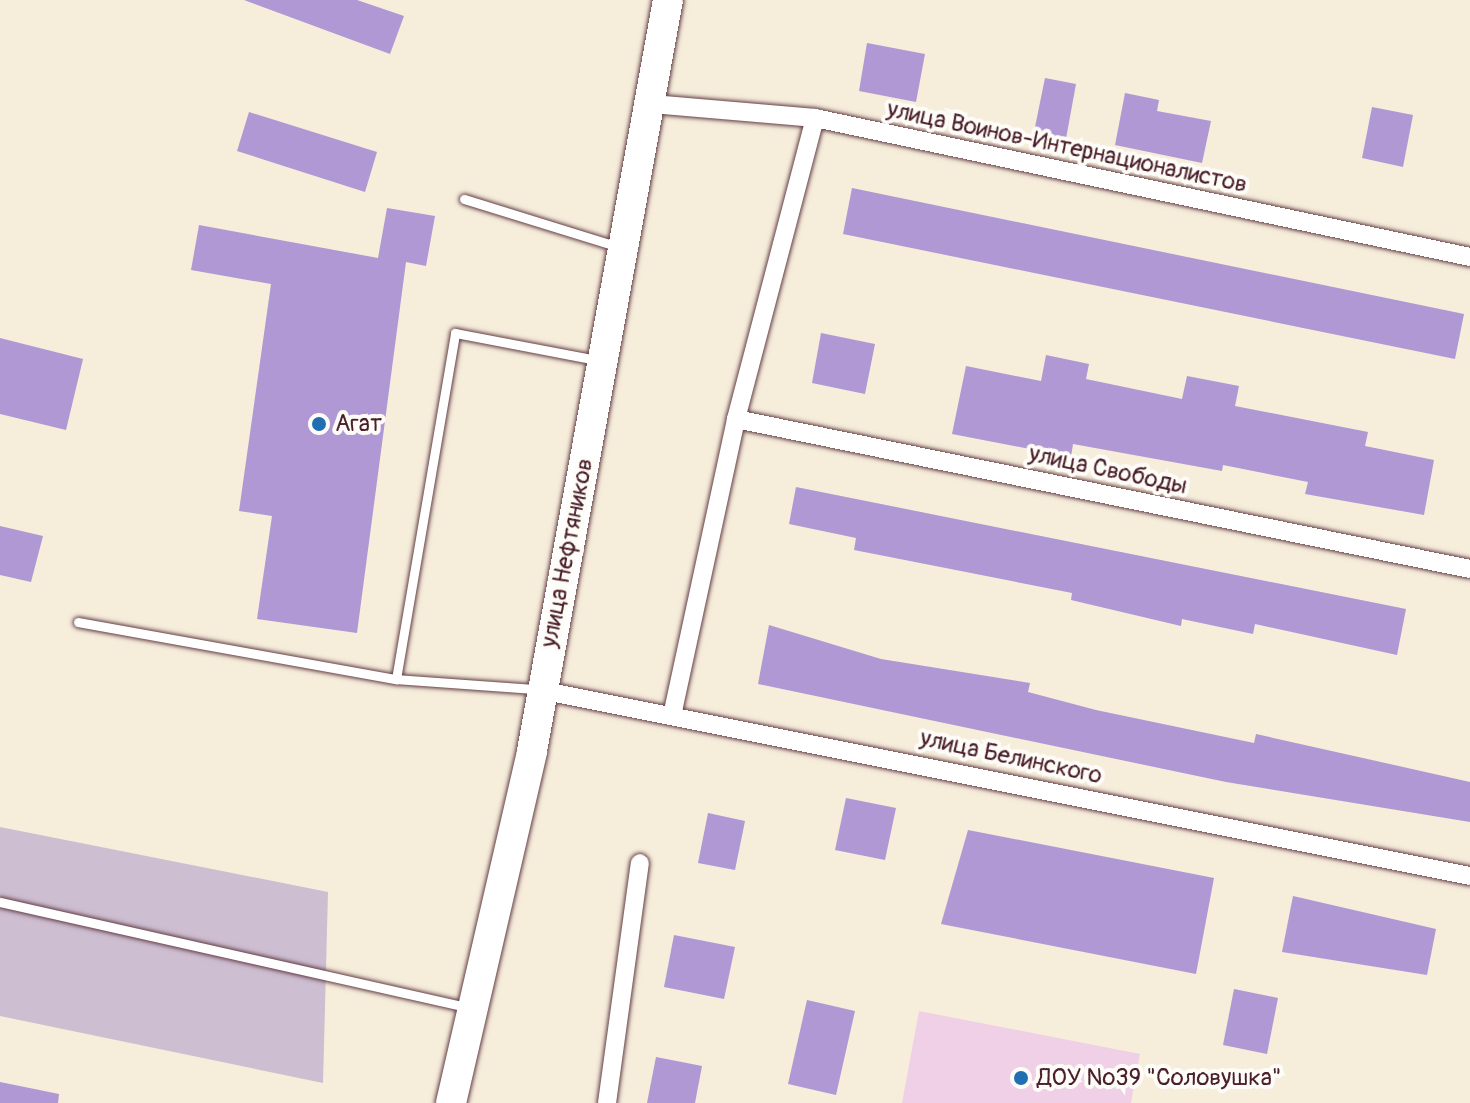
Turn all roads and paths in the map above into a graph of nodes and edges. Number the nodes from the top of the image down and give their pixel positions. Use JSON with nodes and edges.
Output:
{"nodes":[{"id":1,"x":668,"y":0,"type":"edge"},
{"id":2,"x":652,"y":104,"type":"junction"},
{"id":3,"x":815,"y":118,"type":"junction"},
{"id":4,"x":464,"y":199,"type":"dead end"},
{"id":5,"x":626,"y":249,"type":"junction"},
{"id":6,"x":1470,"y":257,"type":"edge"},
{"id":7,"x":605,"y":362,"type":"junction"},
{"id":8,"x":736,"y":419,"type":"junction"},
{"id":9,"x":1470,"y":569,"type":"edge"},
{"id":10,"x":78,"y":622,"type":"dead end"},
{"id":11,"x":396,"y":679,"type":"junction"},
{"id":12,"x":540,"y":690,"type":"junction"},
{"id":13,"x":673,"y":711,"type":"junction"},
{"id":14,"x":640,"y":863,"type":"dead end"},
{"id":15,"x":1470,"y":876,"type":"edge"},
{"id":16,"x":0,"y":902,"type":"edge"},
{"id":17,"x":473,"y":1009,"type":"junction"},
{"id":18,"x":451,"y":1103,"type":"edge"},
{"id":19,"x":607,"y":1103,"type":"edge"}],
"edges":[{"from":1,"to":2,"type":"main road","name":"улица Нефтяников"},
{"from":2,"to":3,"type":"street","name":"улица Воинов-Интернационалистов"},
{"from":2,"to":5,"type":"main road","name":"улица Нефтяников"},
{"from":3,"to":6,"type":"street","name":"улица Воинов-Интернационалистов"},
{"from":3,"to":8,"type":"street"},
{"from":4,"to":5,"type":"lane"},
{"from":5,"to":7,"type":"main road","name":"улица Нефтяников"},
{"from":7,"to":11,"type":"lane"},
{"from":7,"to":12,"type":"main road","name":"улица Нефтяников"},
{"from":8,"to":9,"type":"street","name":"улица Свободы"},
{"from":8,"to":13,"type":"street"},
{"from":10,"to":11,"type":"lane"},
{"from":11,"to":12,"type":"lane"},
{"from":12,"to":13,"type":"street","name":"улица Белинского"},
{"from":12,"to":17,"type":"main road","name":"улица Нефтяников"},
{"from":13,"to":15,"type":"street","name":"улица Белинского"},
{"from":14,"to":19,"type":"street"},
{"from":16,"to":17,"type":"lane"},
{"from":17,"to":18,"type":"main road","name":"улица Нефтяников"}]}
